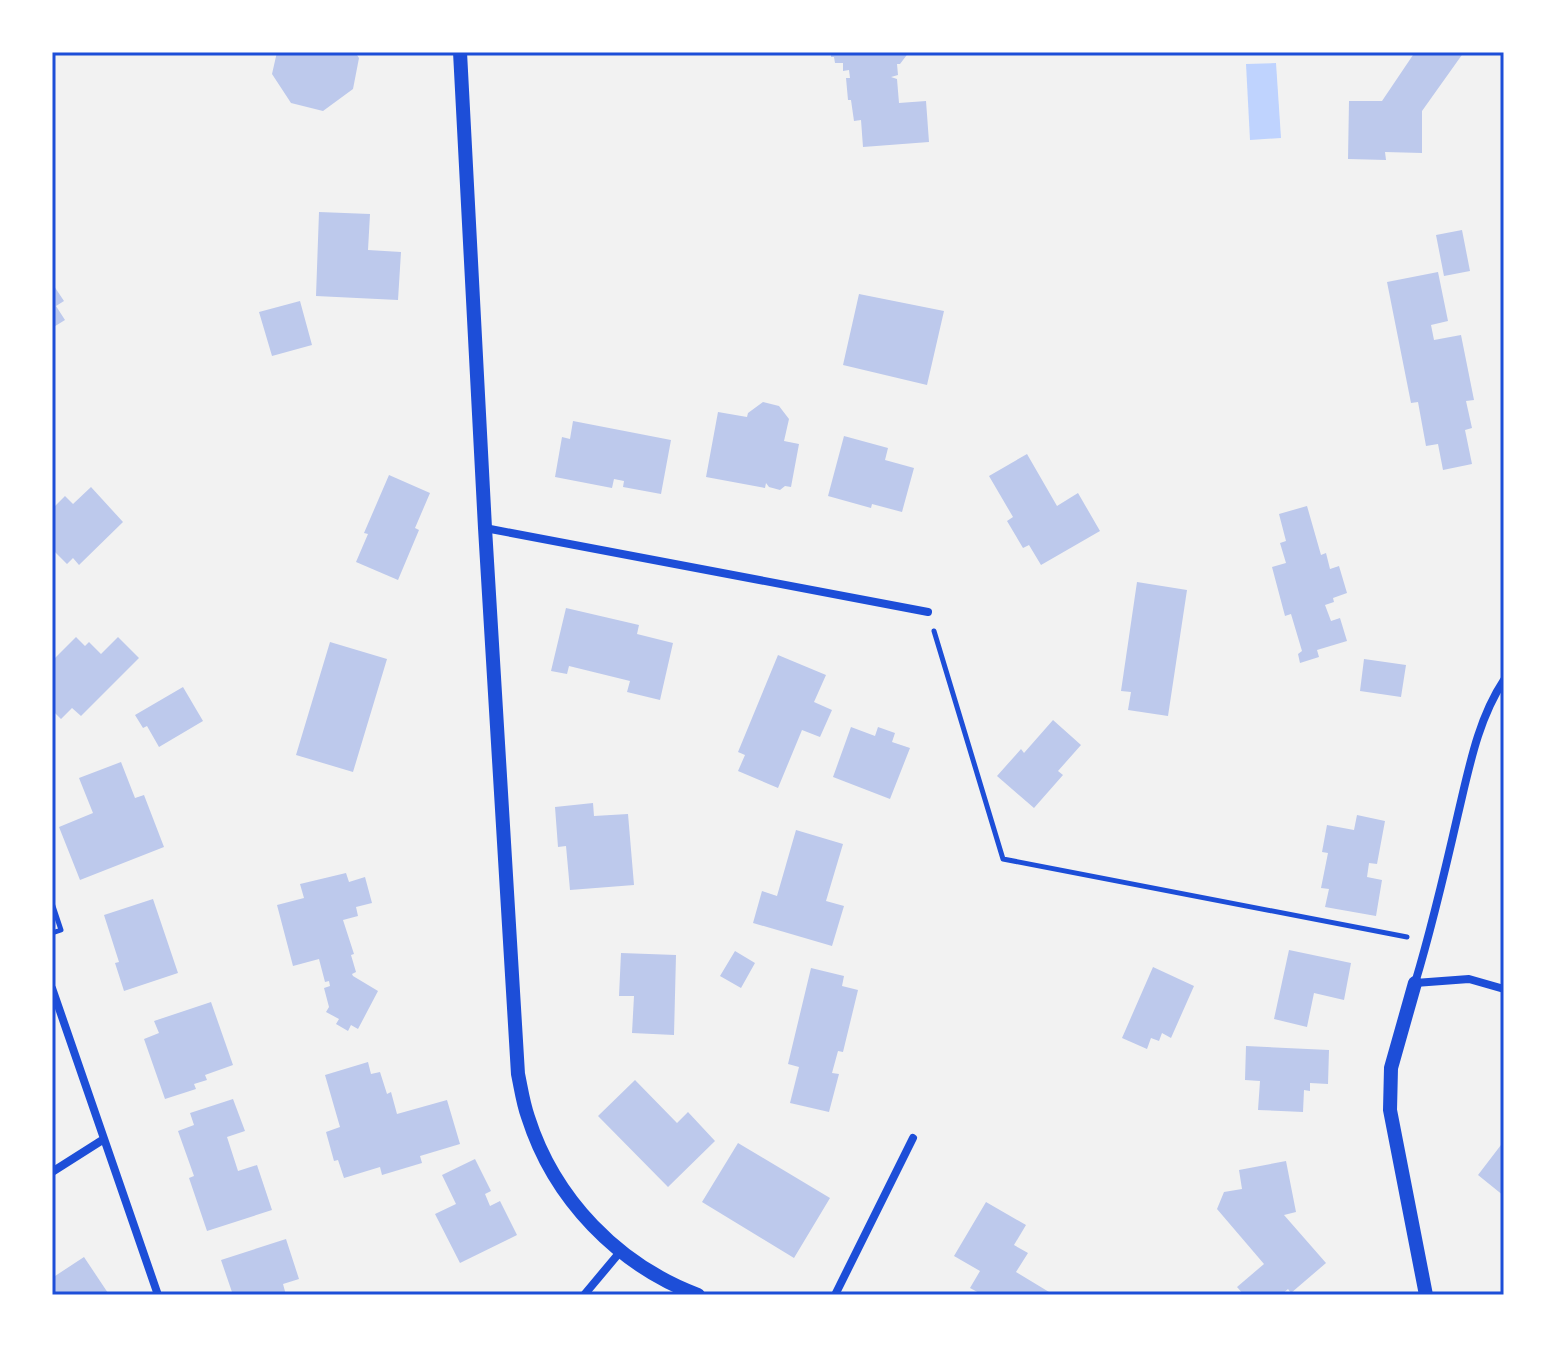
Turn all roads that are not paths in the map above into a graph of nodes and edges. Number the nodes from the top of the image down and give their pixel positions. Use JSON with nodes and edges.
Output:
{"nodes":[{"id":1,"x":460,"y":52,"type":"edge"},
{"id":2,"x":485,"y":528,"type":"junction"},
{"id":3,"x":928,"y":612,"type":"road end"},
{"id":4,"x":1504,"y":680,"type":"edge"},
{"id":5,"x":1415,"y":983,"type":"junction"},
{"id":6,"x":52,"y":988,"type":"edge"},
{"id":7,"x":1504,"y":989,"type":"edge"},
{"id":8,"x":913,"y":1138,"type":"dead end"},
{"id":9,"x":104,"y":1139,"type":"junction"},
{"id":10,"x":52,"y":1172,"type":"edge"},
{"id":11,"x":620,"y":1252,"type":"junction"},
{"id":12,"x":158,"y":1295,"type":"edge"},
{"id":13,"x":584,"y":1295,"type":"edge"},
{"id":14,"x":698,"y":1295,"type":"edge"},
{"id":15,"x":835,"y":1295,"type":"edge"},
{"id":16,"x":1426,"y":1295,"type":"edge"}],
"edges":[{"from":1,"to":2,"type":"street"},
{"from":2,"to":3,"type":"street"},
{"from":2,"to":11,"type":"street"},
{"from":4,"to":5,"type":"street"},
{"from":5,"to":7,"type":"street"},
{"from":5,"to":16,"type":"street"},
{"from":6,"to":9,"type":"street"},
{"from":8,"to":15,"type":"street"},
{"from":9,"to":10,"type":"street"},
{"from":9,"to":12,"type":"street"},
{"from":11,"to":13,"type":"street"},
{"from":11,"to":14,"type":"street"}]}
